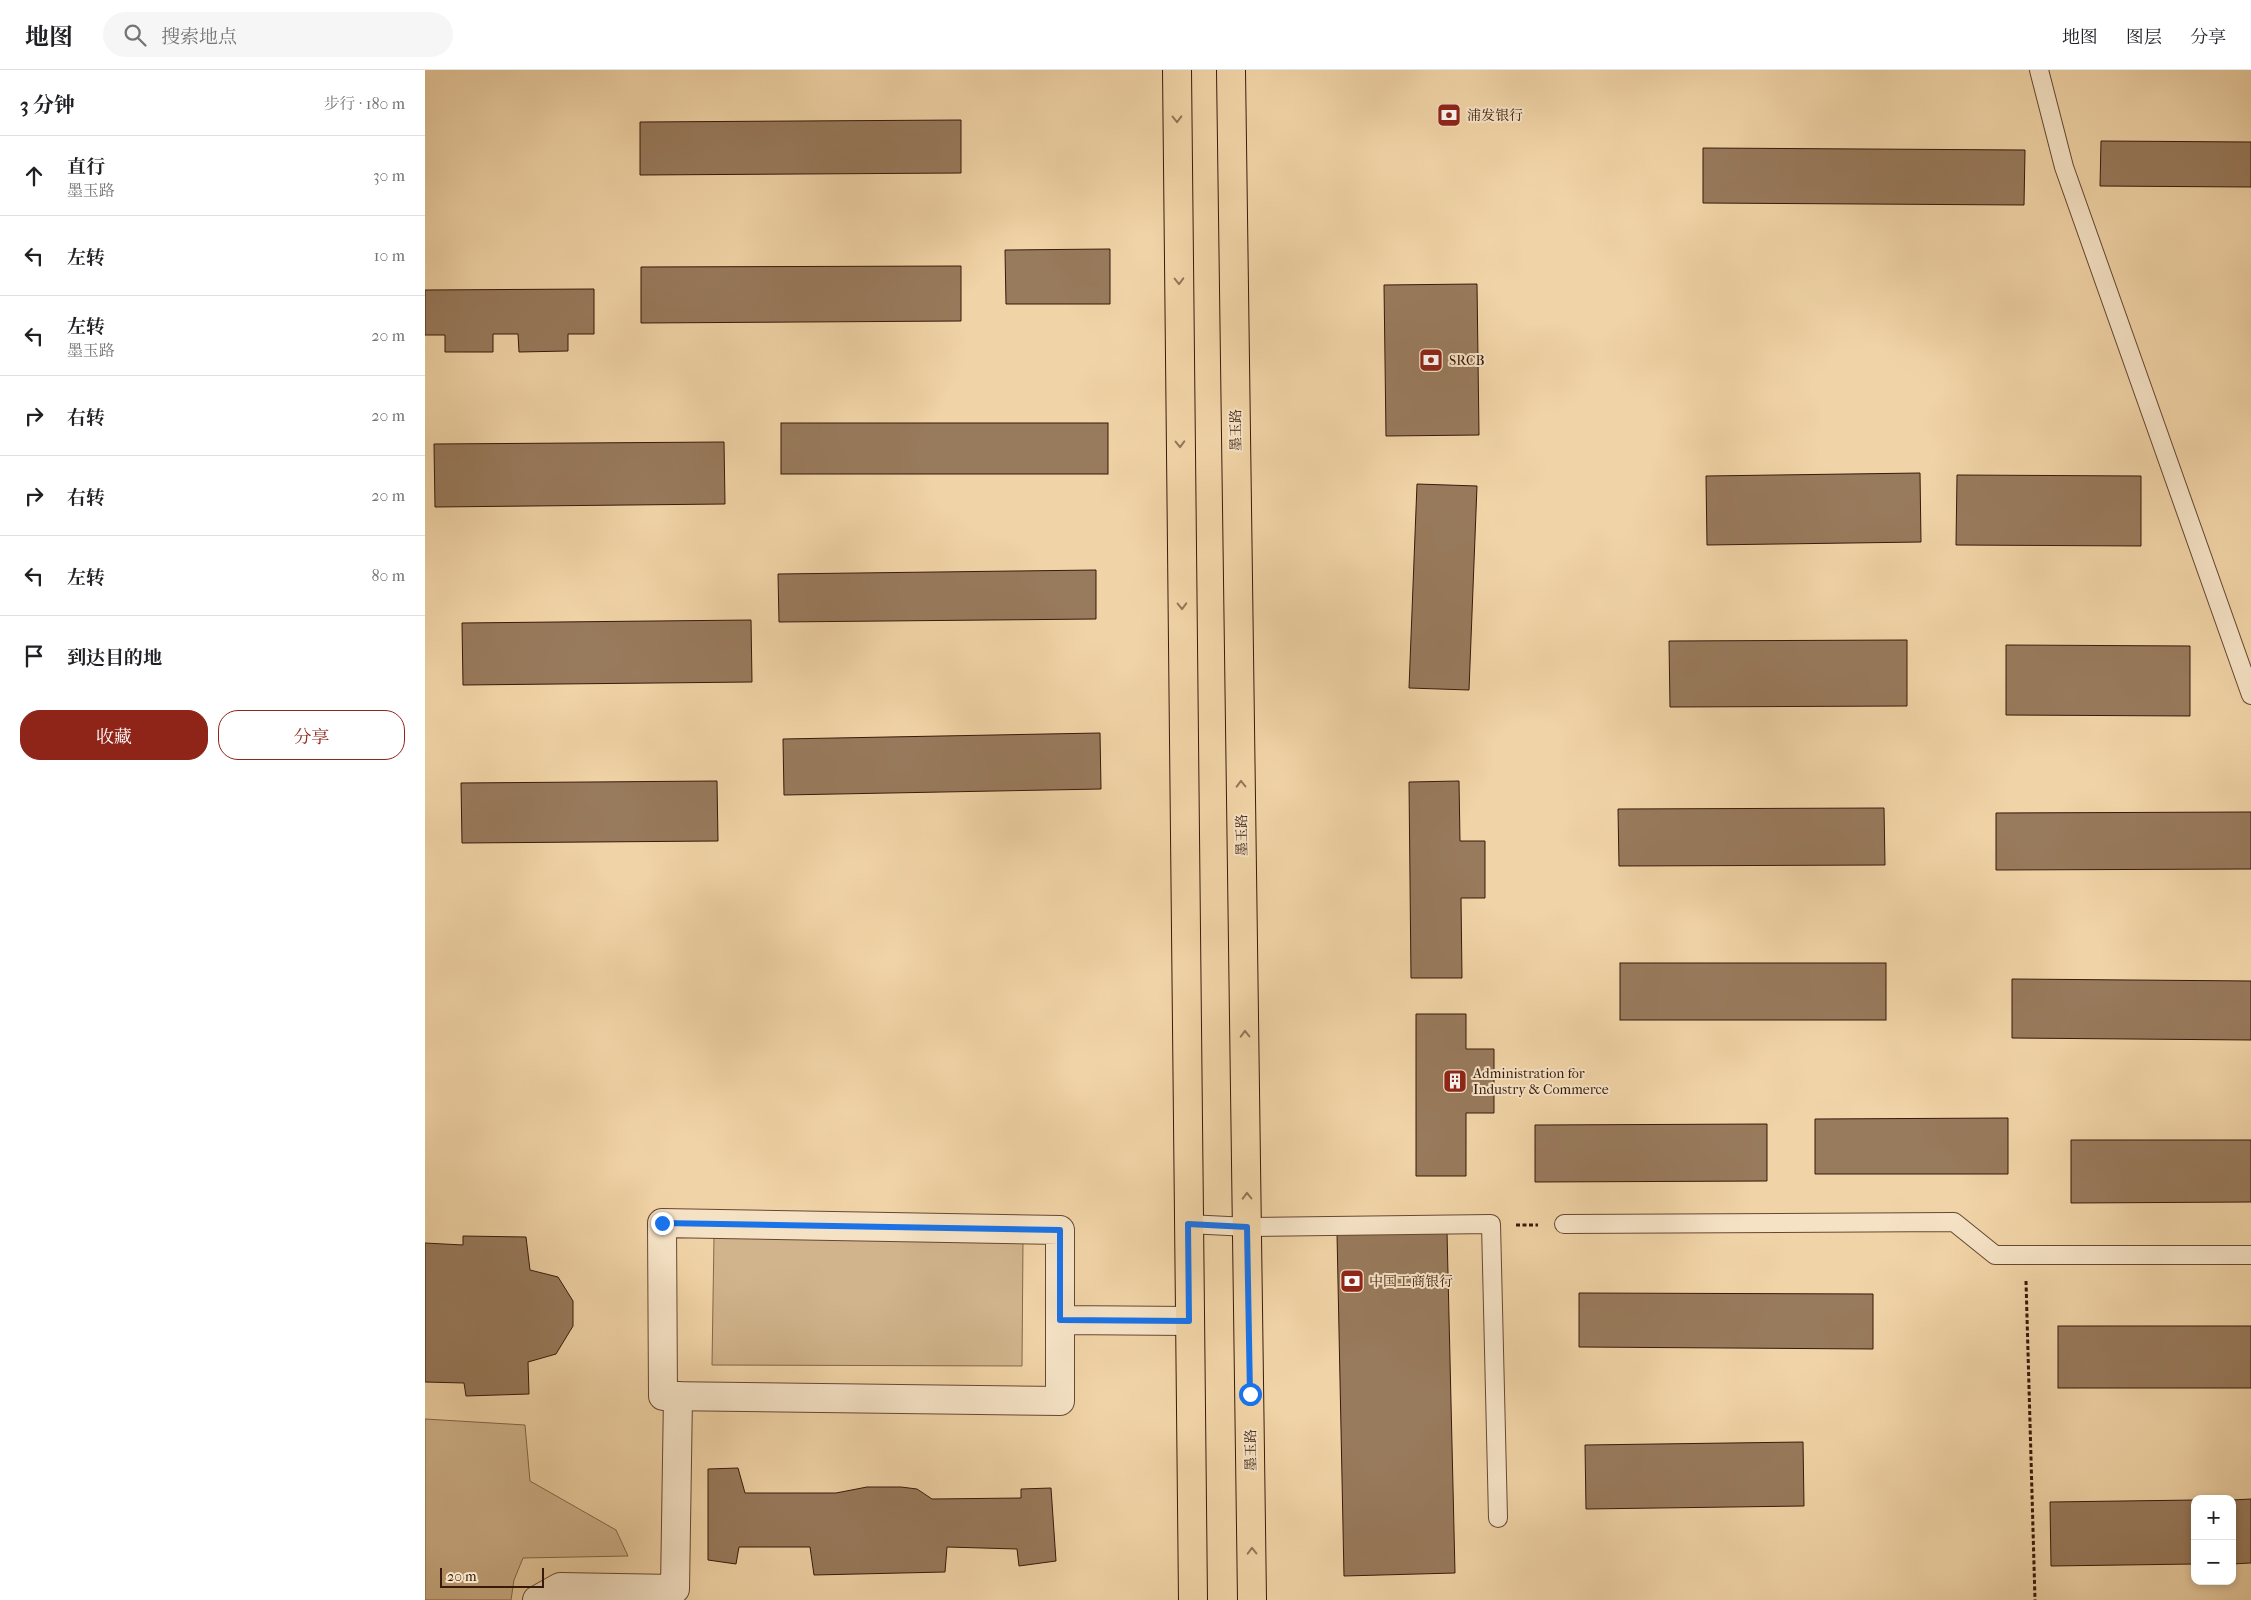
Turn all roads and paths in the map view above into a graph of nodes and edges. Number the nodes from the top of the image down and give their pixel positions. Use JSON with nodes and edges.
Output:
{"nodes":[{"id":1,"x":1177,"y":70,"type":"edge"},
{"id":2,"x":1231,"y":70,"type":"edge"},
{"id":3,"x":2039,"y":70,"type":"edge"},
{"id":4,"x":2251,"y":695,"type":"edge"},
{"id":5,"x":1188,"y":1224,"type":"junction"},
{"id":6,"x":1491,"y":1224,"type":"junction"},
{"id":7,"x":1564,"y":1224,"type":"joint"},
{"id":8,"x":1247,"y":1227,"type":"junction"},
{"id":9,"x":2025,"y":1255,"type":"junction"},
{"id":10,"x":2251,"y":1255,"type":"edge"},
{"id":11,"x":1060,"y":1320,"type":"junction"},
{"id":12,"x":1189,"y":1321,"type":"junction"},
{"id":13,"x":678,"y":1396,"type":"junction"},
{"id":14,"x":1498,"y":1518,"type":"dead end"},
{"id":15,"x":537,"y":1600,"type":"edge"},
{"id":16,"x":1193,"y":1600,"type":"edge"},
{"id":17,"x":1252,"y":1600,"type":"edge"},
{"id":18,"x":2035,"y":1600,"type":"edge"}],
"edges":[{"from":1,"to":5,"type":"main road","one_way":true},
{"from":8,"to":2,"type":"main road","name":"墨玉路","one_way":true},
{"from":3,"to":4,"type":"lane"},
{"from":5,"to":8,"type":"lane"},
{"from":5,"to":12,"type":"main road"},
{"from":6,"to":7,"type":"path"},
{"from":6,"to":8,"type":"lane"},
{"from":6,"to":14,"type":"lane"},
{"from":7,"to":9,"type":"lane"},
{"from":17,"to":8,"type":"main road","name":"墨玉路","one_way":true},
{"from":9,"to":10,"type":"lane"},
{"from":9,"to":18,"type":"path"},
{"from":11,"to":12,"type":"street"},
{"from":11,"to":13,"type":"street"},
{"from":11,"to":13,"type":"street"},
{"from":12,"to":16,"type":"main road"},
{"from":13,"to":15,"type":"street"}]}
